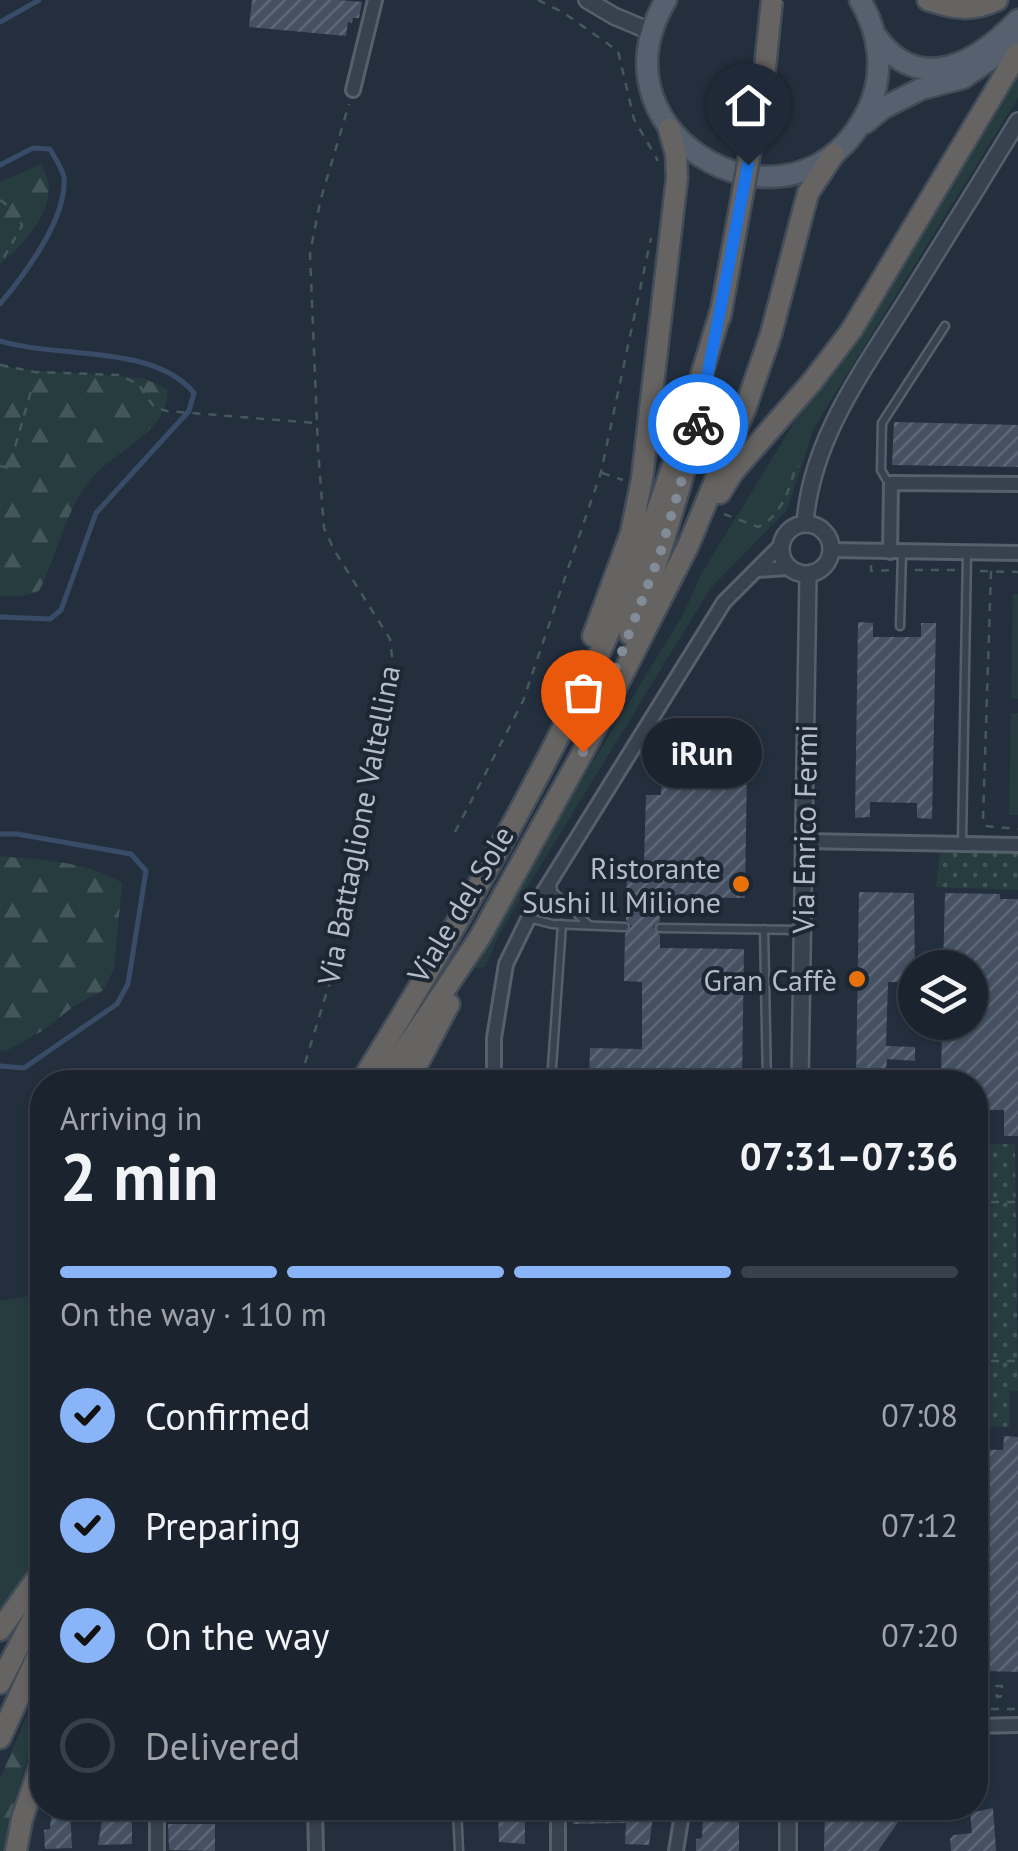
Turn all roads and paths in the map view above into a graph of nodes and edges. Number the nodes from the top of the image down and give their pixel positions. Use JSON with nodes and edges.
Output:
{"nodes":[{"id":1,"x":375,"y":0,"type":"edge"},
{"id":2,"x":538,"y":0,"type":"edge"},
{"id":3,"x":586,"y":0,"type":"edge"},
{"id":4,"x":666,"y":0,"type":"edge"},
{"id":5,"x":772,"y":0,"type":"edge"},
{"id":6,"x":860,"y":0,"type":"edge"},
{"id":7,"x":928,"y":0,"type":"edge"},
{"id":8,"x":998,"y":0,"type":"edge"},
{"id":9,"x":1018,"y":20,"type":"edge"},
{"id":10,"x":652,"y":32,"type":"junction"},
{"id":11,"x":876,"y":36,"type":"junction"},
{"id":12,"x":1018,"y":40,"type":"edge"},
{"id":13,"x":1018,"y":52,"type":"edge"},
{"id":14,"x":353,"y":90,"type":"joint"},
{"id":15,"x":1018,"y":121,"type":"edge"},
{"id":16,"x":860,"y":127,"type":"junction"},
{"id":17,"x":669,"y":129,"type":"junction"},
{"id":18,"x":834,"y":154,"type":"junction"},
{"id":19,"x":659,"y":163,"type":"dead end"},
{"id":20,"x":0,"y":200,"type":"edge"},
{"id":21,"x":651,"y":237,"type":"dead end"},
{"id":22,"x":0,"y":264,"type":"edge"},
{"id":23,"x":722,"y":307,"type":"junction"},
{"id":24,"x":945,"y":326,"type":"dead end"},
{"id":25,"x":0,"y":366,"type":"edge"},
{"id":26,"x":33,"y":384,"type":"dead end"},
{"id":27,"x":317,"y":423,"type":"junction"},
{"id":28,"x":0,"y":466,"type":"edge"},
{"id":29,"x":815,"y":470,"type":"junction"},
{"id":30,"x":601,"y":472,"type":"junction"},
{"id":31,"x":624,"y":480,"type":"dead end"},
{"id":32,"x":1018,"y":484,"type":"edge"},
{"id":33,"x":890,"y":485,"type":"junction"},
{"id":34,"x":724,"y":514,"type":"dead end"},
{"id":35,"x":805,"y":524,"type":"junction"},
{"id":36,"x":688,"y":546,"type":"junction"},
{"id":37,"x":780,"y":546,"type":"junction"},
{"id":38,"x":831,"y":550,"type":"junction"},
{"id":39,"x":872,"y":552,"type":"junction"},
{"id":40,"x":896,"y":552,"type":"junction"},
{"id":41,"x":966,"y":553,"type":"junction"},
{"id":42,"x":1018,"y":553,"type":"edge"},
{"id":43,"x":788,"y":568,"type":"junction"},
{"id":44,"x":755,"y":570,"type":"junction"},
{"id":45,"x":902,"y":570,"type":"junction"},
{"id":46,"x":966,"y":570,"type":"junction"},
{"id":47,"x":991,"y":571,"type":"junction"},
{"id":48,"x":1018,"y":572,"type":"edge"},
{"id":49,"x":808,"y":575,"type":"junction"},
{"id":50,"x":900,"y":626,"type":"dead end"},
{"id":51,"x":583,"y":752,"type":"junction"},
{"id":52,"x":542,"y":768,"type":"junction"},
{"id":53,"x":1018,"y":829,"type":"edge"},
{"id":54,"x":455,"y":832,"type":"dead end"},
{"id":55,"x":804,"y":841,"type":"junction"},
{"id":56,"x":962,"y":844,"type":"junction"},
{"id":57,"x":1018,"y":845,"type":"edge"},
{"id":58,"x":552,"y":879,"type":"junction"},
{"id":59,"x":529,"y":918,"type":"junction"},
{"id":60,"x":562,"y":924,"type":"junction"},
{"id":61,"x":590,"y":926,"type":"junction"},
{"id":62,"x":624,"y":927,"type":"dead end"},
{"id":63,"x":660,"y":928,"type":"dead end"},
{"id":64,"x":764,"y":929,"type":"junction"},
{"id":65,"x":802,"y":930,"type":"junction"},
{"id":66,"x":480,"y":937,"type":"junction"},
{"id":67,"x":305,"y":1064,"type":"dead end"},
{"id":68,"x":368,"y":1070,"type":"edge"},
{"id":69,"x":392,"y":1070,"type":"edge"},
{"id":70,"x":414,"y":1070,"type":"edge"},
{"id":71,"x":494,"y":1070,"type":"edge"},
{"id":72,"x":552,"y":1070,"type":"edge"},
{"id":73,"x":767,"y":1070,"type":"edge"},
{"id":74,"x":800,"y":1070,"type":"edge"},
{"id":75,"x":988,"y":1202,"type":"edge"},
{"id":76,"x":1018,"y":1202,"type":"edge"},
{"id":77,"x":988,"y":1361,"type":"edge"},
{"id":78,"x":1018,"y":1361,"type":"edge"},
{"id":79,"x":30,"y":1587,"type":"edge"},
{"id":80,"x":30,"y":1625,"type":"edge"},
{"id":81,"x":0,"y":1630,"type":"edge"},
{"id":82,"x":30,"y":1671,"type":"edge"},
{"id":83,"x":0,"y":1683,"type":"edge"},
{"id":84,"x":988,"y":1709,"type":"edge"},
{"id":85,"x":1018,"y":1709,"type":"edge"},
{"id":86,"x":1018,"y":1725,"type":"edge"},
{"id":87,"x":988,"y":1726,"type":"edge"},
{"id":88,"x":0,"y":1738,"type":"edge"},
{"id":89,"x":30,"y":1795,"type":"edge"},
{"id":90,"x":157,"y":1820,"type":"edge"},
{"id":91,"x":315,"y":1820,"type":"edge"},
{"id":92,"x":457,"y":1820,"type":"edge"},
{"id":93,"x":558,"y":1820,"type":"edge"},
{"id":94,"x":681,"y":1820,"type":"edge"},
{"id":95,"x":788,"y":1820,"type":"edge"},
{"id":96,"x":16,"y":1851,"type":"edge"},
{"id":97,"x":157,"y":1851,"type":"edge"},
{"id":98,"x":316,"y":1851,"type":"edge"},
{"id":99,"x":459,"y":1851,"type":"edge"},
{"id":100,"x":558,"y":1851,"type":"edge"},
{"id":101,"x":676,"y":1851,"type":"edge"},
{"id":102,"x":788,"y":1851,"type":"edge"}],
"edges":[{"from":1,"to":14,"type":"street"},
{"from":2,"to":19,"type":"path"},
{"from":3,"to":10,"type":"street"},
{"from":4,"to":10,"type":"main road"},
{"from":5,"to":23,"type":"highway","bridge":true},
{"from":6,"to":11,"type":"main road"},
{"from":7,"to":8,"type":"highway"},
{"from":9,"to":11,"type":"main road"},
{"from":10,"to":17,"type":"main road"},
{"from":11,"to":16,"type":"main road"},
{"from":12,"to":16,"type":"main road"},
{"from":13,"to":36,"type":"highway"},
{"from":14,"to":27,"type":"path","name":"Via Battaglione Valtellina"},
{"from":15,"to":29,"type":"street"},
{"from":16,"to":18,"type":"main road"},
{"from":17,"to":18,"type":"main road"},
{"from":17,"to":52,"type":"highway"},
{"from":18,"to":36,"type":"highway"},
{"from":20,"to":22,"type":"path"},
{"from":21,"to":30,"type":"path"},
{"from":23,"to":51,"type":"highway"},
{"from":23,"to":52,"type":"highway"},
{"from":24,"to":33,"type":"lane"},
{"from":25,"to":27,"type":"path"},
{"from":26,"to":28,"type":"path"},
{"from":27,"to":67,"type":"path","name":"Via Battaglione Valtellina"},
{"from":29,"to":34,"type":"path"},
{"from":29,"to":35,"type":"street"},
{"from":30,"to":31,"type":"path"},
{"from":30,"to":54,"type":"path"},
{"from":32,"to":33,"type":"street"},
{"from":33,"to":40,"type":"street"},
{"from":35,"to":37,"type":"street"},
{"from":35,"to":38,"type":"street"},
{"from":36,"to":51,"type":"highway"},
{"from":37,"to":43,"type":"street"},
{"from":37,"to":44,"type":"street"},
{"from":38,"to":39,"type":"street"},
{"from":38,"to":49,"type":"street"},
{"from":39,"to":40,"type":"street"},
{"from":39,"to":45,"type":"path"},
{"from":40,"to":41,"type":"street"},
{"from":40,"to":45,"type":"lane"},
{"from":41,"to":42,"type":"street"},
{"from":41,"to":46,"type":"lane"},
{"from":43,"to":44,"type":"street"},
{"from":43,"to":49,"type":"street"},
{"from":44,"to":58,"type":"street"},
{"from":45,"to":46,"type":"path"},
{"from":45,"to":50,"type":"lane"},
{"from":46,"to":47,"type":"path"},
{"from":46,"to":56,"type":"lane"},
{"from":47,"to":48,"type":"path"},
{"from":47,"to":53,"type":"path"},
{"from":49,"to":55,"type":"street","name":"Via Enrico Fermi"},
{"from":51,"to":66,"type":"highway","name":"Viale del Sole"},
{"from":52,"to":68,"type":"highway","name":"Viale del Sole"},
{"from":55,"to":56,"type":"street"},
{"from":55,"to":65,"type":"street","name":"Via Enrico Fermi"},
{"from":56,"to":57,"type":"street"},
{"from":58,"to":59,"type":"street"},
{"from":58,"to":61,"type":"lane"},
{"from":59,"to":60,"type":"lane"},
{"from":59,"to":71,"type":"street"},
{"from":60,"to":61,"type":"lane"},
{"from":60,"to":72,"type":"lane"},
{"from":61,"to":62,"type":"lane"},
{"from":63,"to":64,"type":"lane"},
{"from":64,"to":65,"type":"lane"},
{"from":64,"to":73,"type":"lane"},
{"from":65,"to":74,"type":"street","name":"Via Enrico Fermi"},
{"from":66,"to":69,"type":"highway","name":"Viale del Sole"},
{"from":66,"to":70,"type":"highway"},
{"from":75,"to":76,"type":"path"},
{"from":77,"to":78,"type":"path"},
{"from":79,"to":81,"type":"highway"},
{"from":80,"to":83,"type":"highway"},
{"from":82,"to":88,"type":"highway"},
{"from":84,"to":85,"type":"path"},
{"from":86,"to":87,"type":"street"},
{"from":89,"to":96,"type":"highway"},
{"from":90,"to":97,"type":"street"},
{"from":91,"to":98,"type":"street"},
{"from":92,"to":99,"type":"lane"},
{"from":93,"to":100,"type":"street"},
{"from":94,"to":101,"type":"street"},
{"from":95,"to":102,"type":"street"}]}
